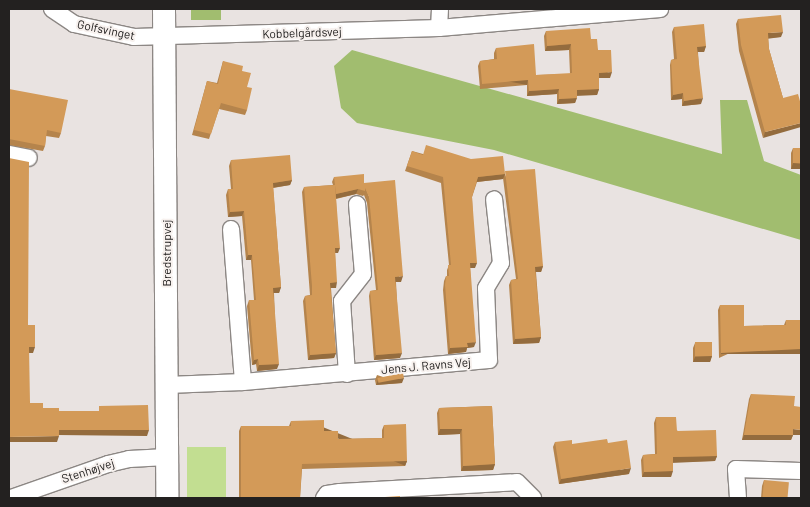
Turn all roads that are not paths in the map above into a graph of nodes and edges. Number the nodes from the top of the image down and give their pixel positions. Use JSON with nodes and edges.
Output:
{"nodes":[{"id":1,"x":52,"y":9,"type":"edge"},
{"id":2,"x":164,"y":9,"type":"edge"},
{"id":3,"x":440,"y":9,"type":"edge"},
{"id":4,"x":660,"y":9,"type":"edge"},
{"id":5,"x":439,"y":28,"type":"junction"},
{"id":6,"x":165,"y":37,"type":"junction"},
{"id":7,"x":9,"y":154,"type":"edge"},
{"id":8,"x":29,"y":158,"type":"dead end"},
{"id":9,"x":494,"y":198,"type":"dead end"},
{"id":10,"x":357,"y":204,"type":"dead end"},
{"id":11,"x":231,"y":229,"type":"dead end"},
{"id":12,"x":347,"y":374,"type":"junction"},
{"id":13,"x":243,"y":382,"type":"junction"},
{"id":14,"x":168,"y":385,"type":"junction"},
{"id":15,"x":167,"y":457,"type":"junction"},
{"id":16,"x":801,"y":471,"type":"edge"},
{"id":17,"x":11,"y":498,"type":"edge"},
{"id":18,"x":167,"y":498,"type":"edge"},
{"id":19,"x":324,"y":498,"type":"edge"},
{"id":20,"x":533,"y":498,"type":"edge"},
{"id":21,"x":738,"y":498,"type":"edge"}],
"edges":[{"from":1,"to":6,"type":"street","name":"Golfsvinget"},
{"from":2,"to":6,"type":"street","name":"Bredstrupvej"},
{"from":3,"to":5,"type":"street"},
{"from":4,"to":5,"type":"street","name":"Kobbelgårdsvej"},
{"from":5,"to":6,"type":"street","name":"Kobbelgårdsvej"},
{"from":6,"to":14,"type":"street","name":"Bredstrupvej"},
{"from":7,"to":8,"type":"street"},
{"from":9,"to":12,"type":"street","name":"Jens J. Ravns Vej"},
{"from":10,"to":12,"type":"street"},
{"from":11,"to":13,"type":"street"},
{"from":12,"to":13,"type":"street","name":"Jens J. Ravns Vej"},
{"from":13,"to":14,"type":"street","name":"Jens J. Ravns Vej"},
{"from":14,"to":15,"type":"street","name":"Bredstrupvej"},
{"from":15,"to":17,"type":"street","name":"Stenhøjvej"},
{"from":15,"to":18,"type":"street","name":"Bredstrupvej"},
{"from":16,"to":21,"type":"street"},
{"from":19,"to":20,"type":"street"}]}
